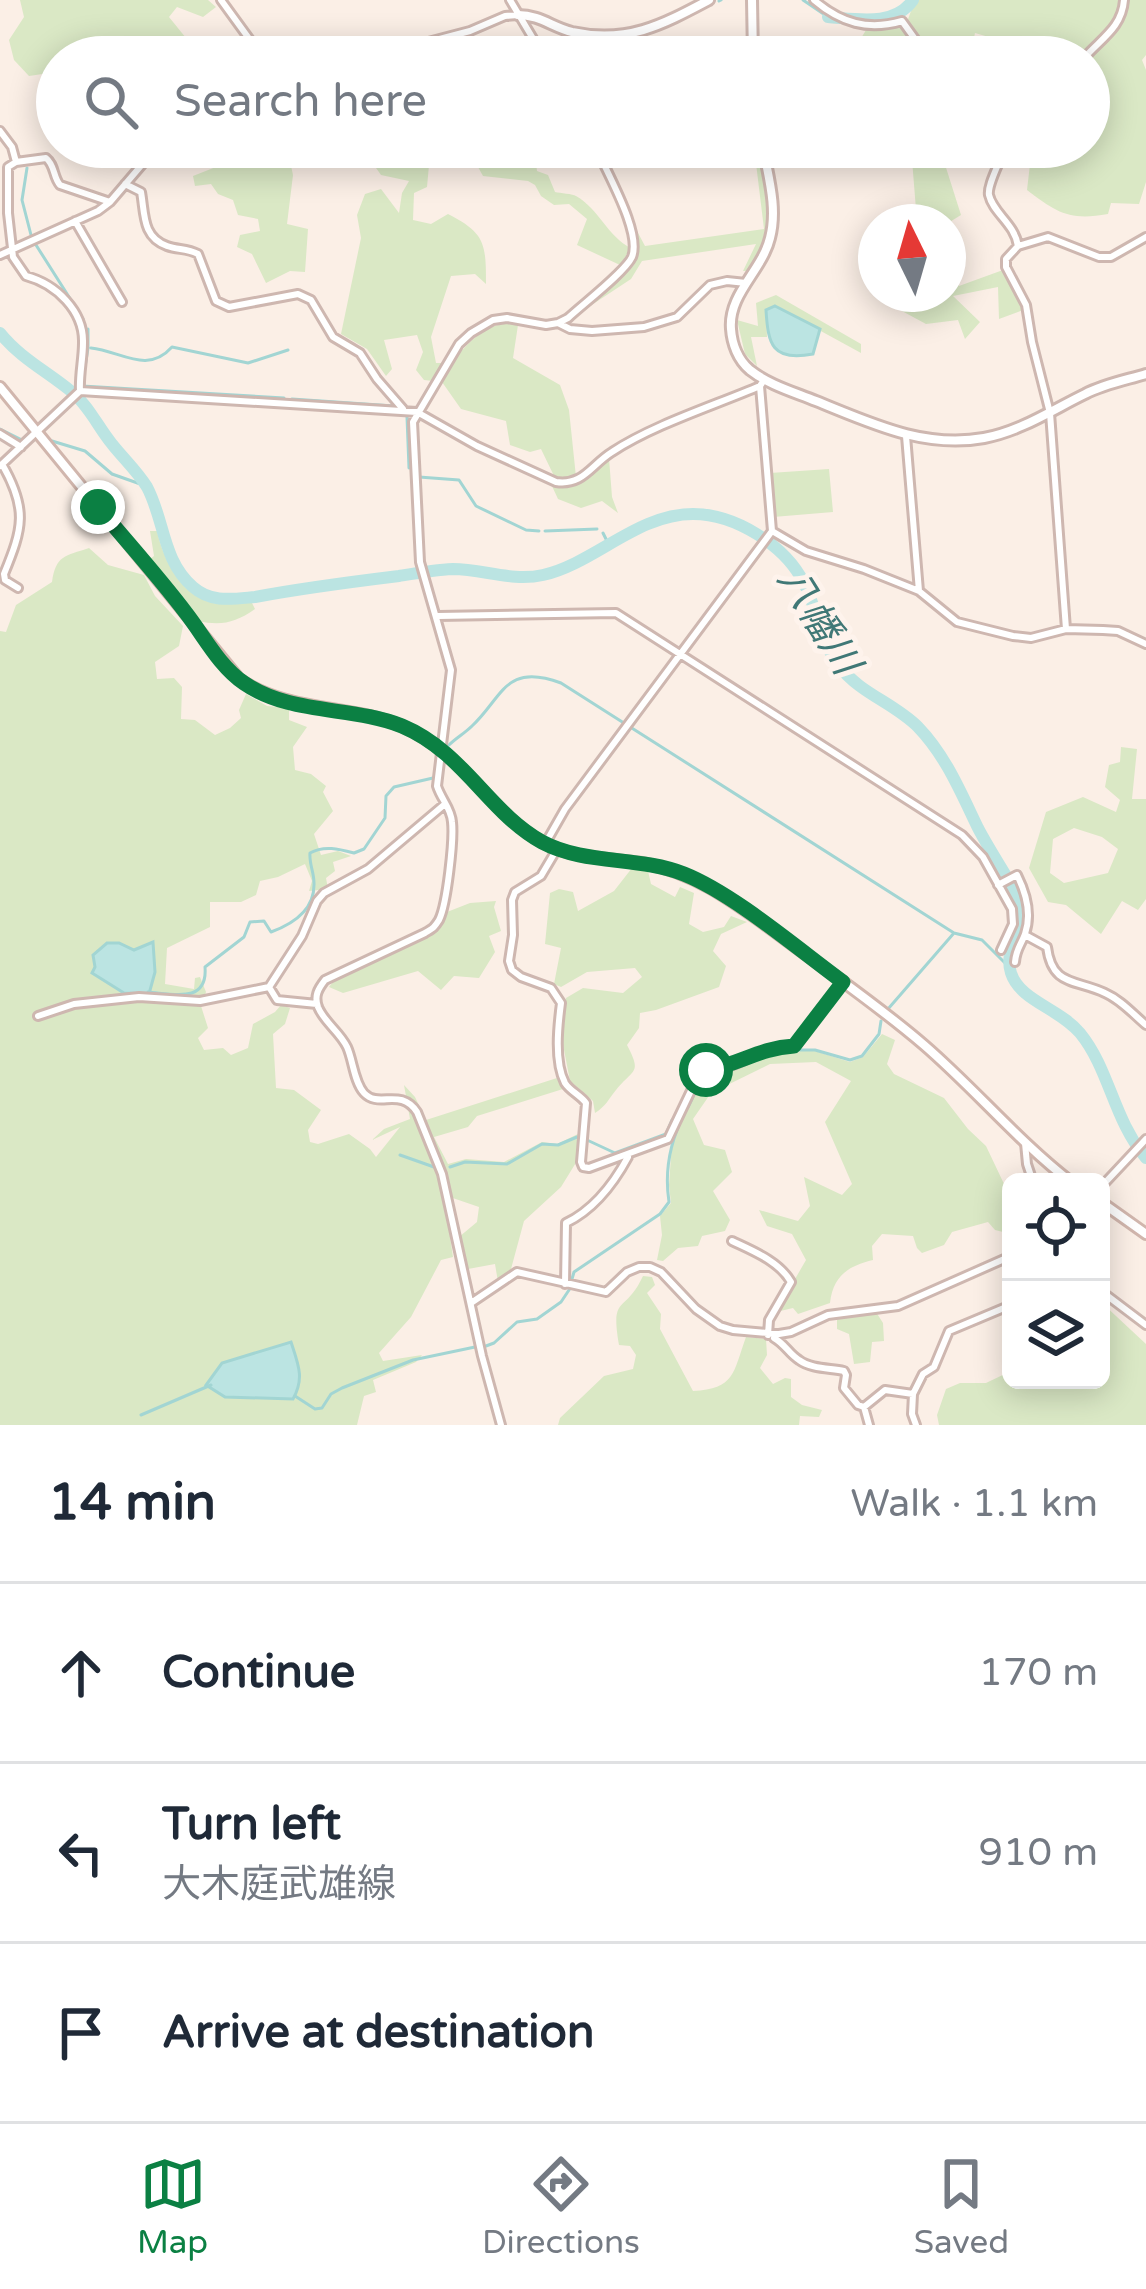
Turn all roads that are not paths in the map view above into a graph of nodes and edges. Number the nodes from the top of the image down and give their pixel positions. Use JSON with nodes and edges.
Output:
{"nodes":[{"id":1,"x":221,"y":0,"type":"edge"},
{"id":2,"x":510,"y":0,"type":"edge"},
{"id":3,"x":709,"y":0,"type":"edge"},
{"id":4,"x":752,"y":0,"type":"edge"},
{"id":5,"x":814,"y":0,"type":"edge"},
{"id":6,"x":1124,"y":0,"type":"edge"},
{"id":7,"x":518,"y":15,"type":"junction"},
{"id":8,"x":247,"y":36,"type":"edge"},
{"id":9,"x":454,"y":36,"type":"edge"},
{"id":10,"x":531,"y":36,"type":"edge"},
{"id":11,"x":753,"y":36,"type":"edge"},
{"id":12,"x":913,"y":36,"type":"edge"},
{"id":13,"x":1106,"y":36,"type":"edge"},
{"id":14,"x":0,"y":131,"type":"edge"},
{"id":15,"x":36,"y":159,"type":"edge"},
{"id":16,"x":16,"y":162,"type":"junction"},
{"id":17,"x":53,"y":168,"type":"edge"},
{"id":18,"x":139,"y":168,"type":"edge"},
{"id":19,"x":605,"y":168,"type":"edge"},
{"id":20,"x":766,"y":168,"type":"edge"},
{"id":21,"x":999,"y":168,"type":"edge"},
{"id":22,"x":125,"y":184,"type":"junction"},
{"id":23,"x":110,"y":202,"type":"junction"},
{"id":24,"x":75,"y":220,"type":"junction"},
{"id":25,"x":1146,"y":237,"type":"edge"},
{"id":26,"x":1018,"y":246,"type":"junction"},
{"id":27,"x":13,"y":248,"type":"junction"},
{"id":28,"x":0,"y":255,"type":"edge"},
{"id":29,"x":746,"y":284,"type":"junction"},
{"id":30,"x":122,"y":302,"type":"dead end"},
{"id":31,"x":558,"y":323,"type":"junction"},
{"id":32,"x":1146,"y":374,"type":"edge"},
{"id":33,"x":762,"y":382,"type":"junction"},
{"id":34,"x":0,"y":387,"type":"edge"},
{"id":35,"x":80,"y":391,"type":"junction"},
{"id":36,"x":404,"y":411,"type":"junction"},
{"id":37,"x":417,"y":412,"type":"junction"},
{"id":38,"x":1050,"y":413,"type":"junction"},
{"id":39,"x":36,"y":432,"type":"junction"},
{"id":40,"x":0,"y":434,"type":"edge"},
{"id":41,"x":906,"y":436,"type":"junction"},
{"id":42,"x":21,"y":447,"type":"junction"},
{"id":43,"x":1,"y":465,"type":"edge"},
{"id":44,"x":771,"y":533,"type":"junction"},
{"id":45,"x":18,"y":588,"type":"dead end"},
{"id":46,"x":919,"y":590,"type":"junction"},
{"id":47,"x":437,"y":616,"type":"junction"},
{"id":48,"x":1066,"y":629,"type":"junction"},
{"id":49,"x":1146,"y":644,"type":"edge"},
{"id":50,"x":680,"y":654,"type":"junction"},
{"id":51,"x":442,"y":749,"type":"junction"},
{"id":52,"x":445,"y":803,"type":"junction"},
{"id":53,"x":545,"y":844,"type":"junction"},
{"id":54,"x":557,"y":849,"type":"junction"},
{"id":55,"x":998,"y":885,"type":"junction"},
{"id":56,"x":1025,"y":935,"type":"junction"},
{"id":57,"x":1001,"y":950,"type":"dead end"},
{"id":58,"x":1016,"y":962,"type":"dead end"},
{"id":59,"x":843,"y":982,"type":"junction"},
{"id":60,"x":269,"y":987,"type":"junction"},
{"id":61,"x":317,"y":1004,"type":"junction"},
{"id":62,"x":38,"y":1016,"type":"dead end"},
{"id":63,"x":1146,"y":1025,"type":"edge"},
{"id":64,"x":1145,"y":1140,"type":"edge"},
{"id":65,"x":1025,"y":1143,"type":"junction"},
{"id":66,"x":629,"y":1154,"type":"junction"},
{"id":67,"x":1030,"y":1173,"type":"edge"},
{"id":68,"x":1060,"y":1173,"type":"edge"},
{"id":69,"x":1110,"y":1177,"type":"edge"},
{"id":70,"x":1110,"y":1208,"type":"edge"},
{"id":71,"x":1146,"y":1234,"type":"edge"},
{"id":72,"x":732,"y":1240,"type":"dead end"},
{"id":73,"x":1002,"y":1260,"type":"edge"},
{"id":74,"x":566,"y":1284,"type":"junction"},
{"id":75,"x":1110,"y":1298,"type":"edge"},
{"id":76,"x":471,"y":1303,"type":"junction"},
{"id":77,"x":1002,"y":1309,"type":"edge"},
{"id":78,"x":1146,"y":1325,"type":"edge"},
{"id":79,"x":768,"y":1335,"type":"junction"},
{"id":80,"x":913,"y":1394,"type":"junction"},
{"id":81,"x":864,"y":1407,"type":"junction"},
{"id":82,"x":501,"y":1425,"type":"edge"},
{"id":83,"x":869,"y":1425,"type":"edge"},
{"id":84,"x":916,"y":1425,"type":"edge"}],
"edges":[{"from":1,"to":8,"type":"street"},
{"from":2,"to":7,"type":"street"},
{"from":3,"to":7,"type":"main road"},
{"from":4,"to":11,"type":"main road"},
{"from":5,"to":12,"type":"street"},
{"from":6,"to":13,"type":"street"},
{"from":7,"to":9,"type":"street"},
{"from":7,"to":10,"type":"street"},
{"from":14,"to":16,"type":"street"},
{"from":15,"to":16,"type":"street"},
{"from":16,"to":27,"type":"street"},
{"from":17,"to":23,"type":"street"},
{"from":18,"to":22,"type":"street"},
{"from":19,"to":31,"type":"street"},
{"from":20,"to":29,"type":"main road"},
{"from":21,"to":26,"type":"street"},
{"from":22,"to":23,"type":"street"},
{"from":22,"to":36,"type":"street"},
{"from":23,"to":24,"type":"street"},
{"from":24,"to":27,"type":"street"},
{"from":24,"to":30,"type":"street"},
{"from":25,"to":26,"type":"street"},
{"from":26,"to":38,"type":"street"},
{"from":27,"to":28,"type":"street"},
{"from":27,"to":35,"type":"street"},
{"from":29,"to":31,"type":"street"},
{"from":29,"to":33,"type":"main road"},
{"from":31,"to":37,"type":"street"},
{"from":32,"to":38,"type":"main road"},
{"from":33,"to":37,"type":"street"},
{"from":33,"to":41,"type":"main road"},
{"from":33,"to":44,"type":"street"},
{"from":34,"to":39,"type":"main road"},
{"from":35,"to":36,"type":"street"},
{"from":35,"to":39,"type":"street"},
{"from":36,"to":37,"type":"street"},
{"from":37,"to":47,"type":"street"},
{"from":38,"to":41,"type":"main road"},
{"from":38,"to":48,"type":"street"},
{"from":39,"to":42,"type":"street"},
{"from":39,"to":51,"type":"main road"},
{"from":40,"to":42,"type":"street"},
{"from":41,"to":46,"type":"street"},
{"from":42,"to":43,"type":"street"},
{"from":43,"to":45,"type":"street"},
{"from":44,"to":46,"type":"street"},
{"from":44,"to":50,"type":"street"},
{"from":46,"to":48,"type":"street"},
{"from":47,"to":50,"type":"street"},
{"from":47,"to":51,"type":"street"},
{"from":48,"to":49,"type":"street"},
{"from":50,"to":53,"type":"street"},
{"from":50,"to":55,"type":"street"},
{"from":51,"to":52,"type":"street"},
{"from":51,"to":53,"type":"main road"},
{"from":52,"to":60,"type":"street"},
{"from":52,"to":61,"type":"street"},
{"from":53,"to":54,"type":"main road"},
{"from":54,"to":59,"type":"main road"},
{"from":54,"to":66,"type":"street"},
{"from":55,"to":56,"type":"street"},
{"from":55,"to":57,"type":"street"},
{"from":56,"to":58,"type":"street"},
{"from":56,"to":63,"type":"street"},
{"from":59,"to":65,"type":"main road"},
{"from":59,"to":66,"type":"street"},
{"from":60,"to":61,"type":"street"},
{"from":60,"to":62,"type":"street"},
{"from":61,"to":76,"type":"street"},
{"from":64,"to":69,"type":"street"},
{"from":65,"to":67,"type":"street"},
{"from":65,"to":68,"type":"main road"},
{"from":66,"to":74,"type":"street"},
{"from":70,"to":71,"type":"main road"},
{"from":72,"to":79,"type":"street"},
{"from":73,"to":79,"type":"street"},
{"from":74,"to":76,"type":"street"},
{"from":74,"to":79,"type":"street"},
{"from":75,"to":78,"type":"street"},
{"from":76,"to":82,"type":"street"},
{"from":77,"to":80,"type":"street"},
{"from":79,"to":81,"type":"street"},
{"from":80,"to":81,"type":"street"},
{"from":80,"to":84,"type":"street"},
{"from":81,"to":83,"type":"street"}]}
